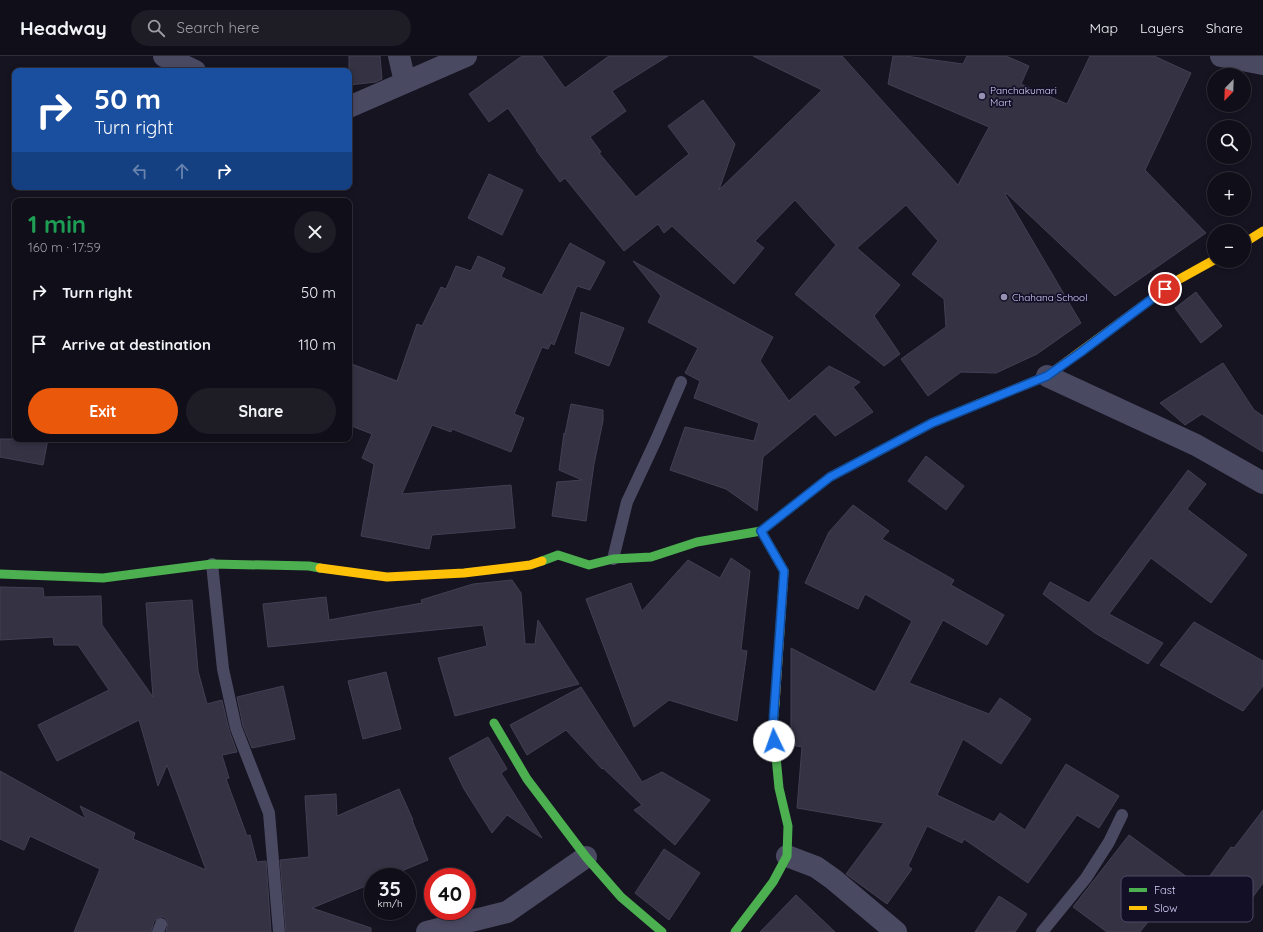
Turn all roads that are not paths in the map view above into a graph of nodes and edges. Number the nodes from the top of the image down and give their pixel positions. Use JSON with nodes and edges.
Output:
{"nodes":[{"id":1,"x":164,"y":56,"type":"edge"},
{"id":2,"x":399,"y":56,"type":"edge"},
{"id":3,"x":466,"y":56,"type":"edge"},
{"id":4,"x":1221,"y":56,"type":"edge"},
{"id":5,"x":1263,"y":64,"type":"edge"},
{"id":6,"x":189,"y":68,"type":"edge"},
{"id":7,"x":405,"y":82,"type":"junction"},
{"id":8,"x":352,"y":106,"type":"edge"},
{"id":9,"x":1263,"y":231,"type":"edge"},
{"id":10,"x":1251,"y":239,"type":"edge"},
{"id":11,"x":1207,"y":264,"type":"edge"},
{"id":12,"x":1047,"y":376,"type":"junction"},
{"id":13,"x":681,"y":382,"type":"dead end"},
{"id":14,"x":1263,"y":483,"type":"edge"},
{"id":15,"x":761,"y":531,"type":"junction"},
{"id":16,"x":613,"y":559,"type":"junction"},
{"id":17,"x":212,"y":564,"type":"junction"},
{"id":18,"x":0,"y":574,"type":"edge"},
{"id":19,"x":494,"y":723,"type":"dead end"},
{"id":20,"x":1122,"y":815,"type":"dead end"},
{"id":21,"x":787,"y":856,"type":"junction"},
{"id":22,"x":586,"y":857,"type":"junction"},
{"id":23,"x":279,"y":932,"type":"edge"},
{"id":24,"x":428,"y":932,"type":"edge"},
{"id":25,"x":662,"y":932,"type":"edge"},
{"id":26,"x":734,"y":932,"type":"edge"},
{"id":27,"x":896,"y":932,"type":"edge"},
{"id":28,"x":1042,"y":932,"type":"edge"}],
"edges":[{"from":1,"to":6,"type":"street"},
{"from":2,"to":7,"type":"street"},
{"from":3,"to":7,"type":"street"},
{"from":4,"to":5,"type":"street"},
{"from":7,"to":8,"type":"street"},
{"from":9,"to":10,"type":"street"},
{"from":11,"to":12,"type":"street"},
{"from":12,"to":14,"type":"street"},
{"from":12,"to":15,"type":"street"},
{"from":13,"to":16,"type":"lane"},
{"from":15,"to":16,"type":"street"},
{"from":15,"to":21,"type":"street"},
{"from":16,"to":17,"type":"street"},
{"from":17,"to":18,"type":"street"},
{"from":17,"to":23,"type":"lane"},
{"from":19,"to":22,"type":"street"},
{"from":20,"to":28,"type":"lane"},
{"from":21,"to":26,"type":"street"},
{"from":21,"to":27,"type":"street"},
{"from":22,"to":24,"type":"street"},
{"from":22,"to":25,"type":"street"}]}
